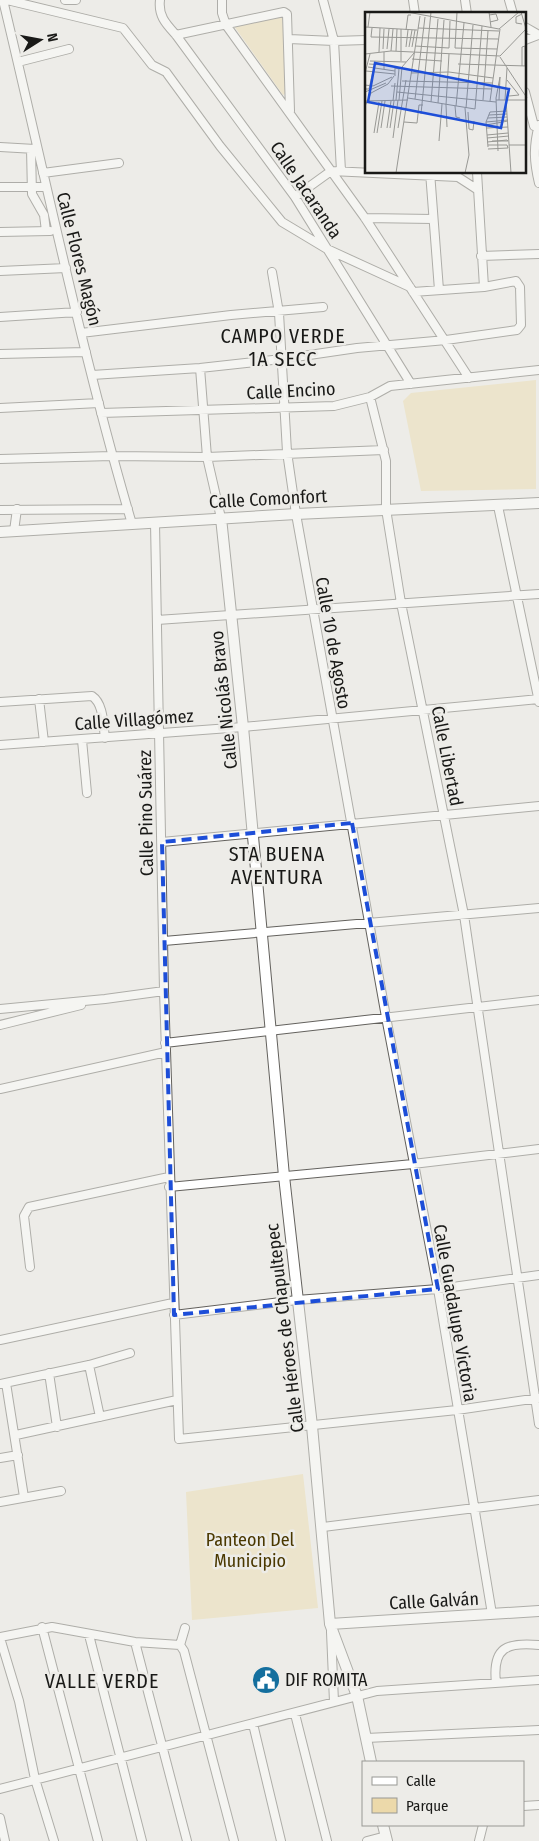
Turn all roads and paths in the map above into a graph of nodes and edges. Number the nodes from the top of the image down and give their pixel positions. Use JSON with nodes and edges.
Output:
{"nodes":[{"id":1,"x":3,"y":0,"type":"edge"},
{"id":2,"x":7,"y":0,"type":"edge"},
{"id":3,"x":65,"y":0,"type":"edge"},
{"id":4,"x":76,"y":0,"type":"edge"},
{"id":5,"x":160,"y":0,"type":"edge"},
{"id":6,"x":222,"y":0,"type":"edge"},
{"id":7,"x":323,"y":0,"type":"edge"},
{"id":8,"x":226,"y":25,"type":"junction"},
{"id":9,"x":526,"y":28,"type":"edge"},
{"id":10,"x":176,"y":35,"type":"junction"},
{"id":11,"x":539,"y":35,"type":"edge"},
{"id":12,"x":289,"y":39,"type":"junction"},
{"id":13,"x":365,"y":40,"type":"edge"},
{"id":14,"x":526,"y":40,"type":"edge"},
{"id":15,"x":334,"y":41,"type":"junction"},
{"id":16,"x":69,"y":49,"type":"dead end"},
{"id":17,"x":18,"y":62,"type":"junction"},
{"id":18,"x":526,"y":96,"type":"edge"},
{"id":19,"x":290,"y":111,"type":"junction"},
{"id":20,"x":534,"y":126,"type":"edge"},
{"id":21,"x":0,"y":147,"type":"edge"},
{"id":22,"x":35,"y":149,"type":"junction"},
{"id":23,"x":119,"y":162,"type":"dead end"},
{"id":24,"x":41,"y":163,"type":"junction"},
{"id":25,"x":32,"y":164,"type":"junction"},
{"id":26,"x":331,"y":171,"type":"junction"},
{"id":27,"x":341,"y":171,"type":"junction"},
{"id":28,"x":365,"y":172,"type":"edge"},
{"id":29,"x":44,"y":173,"type":"junction"},
{"id":30,"x":430,"y":174,"type":"edge"},
{"id":31,"x":477,"y":174,"type":"edge"},
{"id":32,"x":539,"y":183,"type":"edge"},
{"id":33,"x":0,"y":187,"type":"edge"},
{"id":34,"x":32,"y":187,"type":"junction"},
{"id":35,"x":46,"y":187,"type":"junction"},
{"id":36,"x":478,"y":190,"type":"junction"},
{"id":37,"x":295,"y":197,"type":"junction"},
{"id":38,"x":365,"y":218,"type":"junction"},
{"id":39,"x":433,"y":219,"type":"junction"},
{"id":40,"x":56,"y":230,"type":"junction"},
{"id":41,"x":46,"y":231,"type":"junction"},
{"id":42,"x":0,"y":232,"type":"edge"},
{"id":43,"x":328,"y":248,"type":"junction"},
{"id":44,"x":539,"y":254,"type":"edge"},
{"id":45,"x":481,"y":256,"type":"junction"},
{"id":46,"x":66,"y":268,"type":"junction"},
{"id":47,"x":0,"y":271,"type":"edge"},
{"id":48,"x":272,"y":272,"type":"dead end"},
{"id":49,"x":484,"y":287,"type":"junction"},
{"id":50,"x":412,"y":290,"type":"junction"},
{"id":51,"x":439,"y":290,"type":"junction"},
{"id":52,"x":322,"y":307,"type":"dead end"},
{"id":53,"x":77,"y":312,"type":"junction"},
{"id":54,"x":279,"y":313,"type":"junction"},
{"id":55,"x":0,"y":317,"type":"edge"},
{"id":56,"x":81,"y":333,"type":"junction"},
{"id":57,"x":446,"y":340,"type":"junction"},
{"id":58,"x":388,"y":344,"type":"junction"},
{"id":59,"x":86,"y":352,"type":"junction"},
{"id":60,"x":0,"y":354,"type":"edge"},
{"id":61,"x":282,"y":360,"type":"junction"},
{"id":62,"x":200,"y":368,"type":"junction"},
{"id":63,"x":539,"y":370,"type":"edge"},
{"id":64,"x":92,"y":375,"type":"junction"},
{"id":65,"x":469,"y":378,"type":"junction"},
{"id":66,"x":411,"y":384,"type":"junction"},
{"id":67,"x":370,"y":397,"type":"junction"},
{"id":68,"x":99,"y":402,"type":"junction"},
{"id":69,"x":286,"y":407,"type":"junction"},
{"id":70,"x":0,"y":408,"type":"edge"},
{"id":71,"x":204,"y":410,"type":"junction"},
{"id":72,"x":101,"y":413,"type":"junction"},
{"id":73,"x":384,"y":450,"type":"junction"},
{"id":74,"x":287,"y":452,"type":"junction"},
{"id":75,"x":112,"y":456,"type":"junction"},
{"id":76,"x":207,"y":457,"type":"junction"},
{"id":77,"x":0,"y":459,"type":"edge"},
{"id":78,"x":539,"y":503,"type":"edge"},
{"id":79,"x":498,"y":506,"type":"junction"},
{"id":80,"x":17,"y":508,"type":"junction"},
{"id":81,"x":128,"y":509,"type":"junction"},
{"id":82,"x":386,"y":509,"type":"junction"},
{"id":83,"x":0,"y":510,"type":"edge"},
{"id":84,"x":296,"y":514,"type":"junction"},
{"id":85,"x":221,"y":518,"type":"junction"},
{"id":86,"x":155,"y":523,"type":"junction"},
{"id":87,"x":132,"y":524,"type":"junction"},
{"id":88,"x":14,"y":531,"type":"junction"},
{"id":89,"x":0,"y":532,"type":"edge"},
{"id":90,"x":539,"y":594,"type":"edge"},
{"id":91,"x":517,"y":596,"type":"junction"},
{"id":92,"x":401,"y":604,"type":"junction"},
{"id":93,"x":312,"y":610,"type":"junction"},
{"id":94,"x":232,"y":616,"type":"junction"},
{"id":95,"x":157,"y":620,"type":"junction"},
{"id":96,"x":39,"y":699,"type":"junction"},
{"id":97,"x":539,"y":700,"type":"edge"},
{"id":98,"x":0,"y":702,"type":"edge"},
{"id":99,"x":422,"y":710,"type":"junction"},
{"id":100,"x":332,"y":718,"type":"junction"},
{"id":101,"x":243,"y":727,"type":"junction"},
{"id":102,"x":159,"y":734,"type":"junction"},
{"id":103,"x":106,"y":738,"type":"junction"},
{"id":104,"x":82,"y":740,"type":"junction"},
{"id":105,"x":44,"y":742,"type":"junction"},
{"id":106,"x":0,"y":745,"type":"edge"},
{"id":107,"x":87,"y":793,"type":"dead end"},
{"id":108,"x":539,"y":806,"type":"edge"},
{"id":109,"x":444,"y":814,"type":"junction"},
{"id":110,"x":352,"y":824,"type":"junction"},
{"id":111,"x":253,"y":833,"type":"junction"},
{"id":112,"x":162,"y":842,"type":"junction"},
{"id":113,"x":539,"y":908,"type":"edge"},
{"id":114,"x":464,"y":915,"type":"junction"},
{"id":115,"x":370,"y":923,"type":"junction"},
{"id":116,"x":261,"y":932,"type":"junction"},
{"id":117,"x":164,"y":940,"type":"junction"},
{"id":118,"x":164,"y":991,"type":"junction"},
{"id":119,"x":105,"y":999,"type":"junction"},
{"id":120,"x":539,"y":1000,"type":"edge"},
{"id":121,"x":13,"y":1008,"type":"junction"},
{"id":122,"x":478,"y":1008,"type":"junction"},
{"id":123,"x":0,"y":1009,"type":"edge"},
{"id":124,"x":386,"y":1017,"type":"junction"},
{"id":125,"x":16,"y":1021,"type":"junction"},
{"id":126,"x":0,"y":1025,"type":"edge"},
{"id":127,"x":270,"y":1030,"type":"junction"},
{"id":128,"x":165,"y":1043,"type":"junction"},
{"id":129,"x":166,"y":1052,"type":"junction"},
{"id":130,"x":0,"y":1089,"type":"edge"},
{"id":131,"x":539,"y":1149,"type":"edge"},
{"id":132,"x":499,"y":1154,"type":"junction"},
{"id":133,"x":413,"y":1164,"type":"junction"},
{"id":134,"x":169,"y":1176,"type":"junction"},
{"id":135,"x":284,"y":1176,"type":"junction"},
{"id":136,"x":170,"y":1187,"type":"junction"},
{"id":137,"x":30,"y":1267,"type":"dead end"},
{"id":138,"x":539,"y":1276,"type":"edge"},
{"id":139,"x":519,"y":1278,"type":"junction"},
{"id":140,"x":438,"y":1288,"type":"junction"},
{"id":141,"x":297,"y":1300,"type":"junction"},
{"id":142,"x":173,"y":1303,"type":"junction"},
{"id":143,"x":174,"y":1315,"type":"junction"},
{"id":144,"x":0,"y":1340,"type":"edge"},
{"id":145,"x":130,"y":1353,"type":"dead end"},
{"id":146,"x":89,"y":1365,"type":"junction"},
{"id":147,"x":49,"y":1373,"type":"junction"},
{"id":148,"x":3,"y":1383,"type":"edge"},
{"id":149,"x":537,"y":1398,"type":"edge"},
{"id":150,"x":177,"y":1400,"type":"junction"},
{"id":151,"x":456,"y":1410,"type":"junction"},
{"id":152,"x":100,"y":1417,"type":"junction"},
{"id":153,"x":539,"y":1424,"type":"edge"},
{"id":154,"x":57,"y":1426,"type":"junction"},
{"id":155,"x":312,"y":1426,"type":"junction"},
{"id":156,"x":16,"y":1435,"type":"junction"},
{"id":157,"x":18,"y":1455,"type":"junction"},
{"id":158,"x":0,"y":1458,"type":"edge"},
{"id":159,"x":60,"y":1491,"type":"dead end"},
{"id":160,"x":24,"y":1497,"type":"junction"},
{"id":161,"x":539,"y":1500,"type":"edge"},
{"id":162,"x":0,"y":1502,"type":"edge"},
{"id":163,"x":474,"y":1510,"type":"junction"},
{"id":164,"x":323,"y":1527,"type":"junction"},
{"id":165,"x":539,"y":1611,"type":"edge"},
{"id":166,"x":492,"y":1614,"type":"junction"},
{"id":167,"x":330,"y":1624,"type":"junction"},
{"id":168,"x":42,"y":1627,"type":"junction"},
{"id":169,"x":185,"y":1628,"type":"dead end"},
{"id":170,"x":89,"y":1635,"type":"junction"},
{"id":171,"x":0,"y":1638,"type":"edge"},
{"id":172,"x":135,"y":1642,"type":"junction"},
{"id":173,"x":180,"y":1645,"type":"junction"},
{"id":174,"x":539,"y":1645,"type":"edge"},
{"id":175,"x":539,"y":1680,"type":"edge"},
{"id":176,"x":496,"y":1683,"type":"junction"},
{"id":177,"x":358,"y":1696,"type":"junction"},
{"id":178,"x":334,"y":1702,"type":"junction"},
{"id":179,"x":295,"y":1714,"type":"junction"},
{"id":180,"x":253,"y":1724,"type":"junction"},
{"id":181,"x":539,"y":1730,"type":"edge"},
{"id":182,"x":207,"y":1736,"type":"junction"},
{"id":183,"x":366,"y":1738,"type":"junction"},
{"id":184,"x":163,"y":1747,"type":"junction"},
{"id":185,"x":120,"y":1757,"type":"junction"},
{"id":186,"x":371,"y":1761,"type":"edge"},
{"id":187,"x":78,"y":1768,"type":"junction"},
{"id":188,"x":35,"y":1780,"type":"junction"},
{"id":189,"x":0,"y":1789,"type":"edge"},
{"id":190,"x":539,"y":1805,"type":"edge"},
{"id":191,"x":524,"y":1806,"type":"edge"},
{"id":192,"x":0,"y":1818,"type":"edge"},
{"id":193,"x":483,"y":1826,"type":"edge"},
{"id":194,"x":386,"y":1838,"type":"edge"},
{"id":195,"x":5,"y":1841,"type":"edge"},
{"id":196,"x":54,"y":1841,"type":"edge"},
{"id":197,"x":98,"y":1841,"type":"edge"},
{"id":198,"x":142,"y":1841,"type":"edge"},
{"id":199,"x":187,"y":1841,"type":"edge"},
{"id":200,"x":234,"y":1841,"type":"edge"},
{"id":201,"x":281,"y":1841,"type":"edge"},
{"id":202,"x":327,"y":1841,"type":"edge"},
{"id":203,"x":367,"y":1841,"type":"edge"},
{"id":204,"x":479,"y":1841,"type":"edge"}],
"edges":[{"from":1,"to":17,"type":"street","name":"Calle Flores Magón"},
{"from":2,"to":43,"type":"street"},
{"from":3,"to":4,"type":"street"},
{"from":5,"to":10,"type":"street","name":"Calle Jacaranda"},
{"from":6,"to":8,"type":"street"},
{"from":7,"to":15,"type":"street"},
{"from":8,"to":10,"type":"street"},
{"from":8,"to":12,"type":"street"},
{"from":8,"to":19,"type":"street"},
{"from":9,"to":11,"type":"street"},
{"from":10,"to":37,"type":"street","name":"Calle Jacaranda"},
{"from":11,"to":14,"type":"street"},
{"from":12,"to":15,"type":"street"},
{"from":12,"to":19,"type":"street"},
{"from":13,"to":15,"type":"street"},
{"from":15,"to":27,"type":"street"},
{"from":16,"to":17,"type":"street"},
{"from":17,"to":22,"type":"street","name":"Calle Flores Magón"},
{"from":18,"to":20,"type":"street"},
{"from":19,"to":26,"type":"street"},
{"from":20,"to":32,"type":"street"},
{"from":21,"to":22,"type":"street"},
{"from":22,"to":24,"type":"street","name":"Calle Flores Magón"},
{"from":22,"to":25,"type":"street"},
{"from":23,"to":29,"type":"street"},
{"from":24,"to":25,"type":"street"},
{"from":24,"to":29,"type":"street","name":"Calle Flores Magón"},
{"from":25,"to":34,"type":"street"},
{"from":26,"to":27,"type":"street"},
{"from":26,"to":37,"type":"street"},
{"from":26,"to":38,"type":"street"},
{"from":27,"to":28,"type":"street"},
{"from":29,"to":35,"type":"street","name":"Calle Flores Magón"},
{"from":30,"to":36,"type":"street"},
{"from":30,"to":39,"type":"street"},
{"from":31,"to":36,"type":"street"},
{"from":33,"to":34,"type":"street"},
{"from":34,"to":35,"type":"street"},
{"from":34,"to":41,"type":"street"},
{"from":35,"to":40,"type":"street","name":"Calle Flores Magón"},
{"from":36,"to":45,"type":"street"},
{"from":37,"to":43,"type":"street","name":"Calle Jacaranda"},
{"from":38,"to":39,"type":"street"},
{"from":38,"to":50,"type":"street"},
{"from":39,"to":51,"type":"street"},
{"from":40,"to":41,"type":"street"},
{"from":40,"to":46,"type":"street","name":"Calle Flores Magón"},
{"from":41,"to":42,"type":"street"},
{"from":43,"to":50,"type":"street"},
{"from":43,"to":58,"type":"street","name":"Calle Jacaranda"},
{"from":44,"to":45,"type":"street"},
{"from":45,"to":49,"type":"street"},
{"from":46,"to":47,"type":"street"},
{"from":46,"to":53,"type":"street","name":"Calle Flores Magón"},
{"from":48,"to":54,"type":"street","name":"Calle 10 de Agosto"},
{"from":49,"to":51,"type":"street"},
{"from":49,"to":57,"type":"street"},
{"from":50,"to":51,"type":"street"},
{"from":50,"to":57,"type":"street"},
{"from":52,"to":54,"type":"street"},
{"from":53,"to":55,"type":"street"},
{"from":53,"to":56,"type":"street","name":"Calle Flores Magón"},
{"from":54,"to":56,"type":"street"},
{"from":54,"to":61,"type":"street","name":"Calle 10 de Agosto"},
{"from":56,"to":59,"type":"street","name":"Calle Flores Magón"},
{"from":57,"to":58,"type":"street"},
{"from":57,"to":65,"type":"street"},
{"from":58,"to":61,"type":"street"},
{"from":58,"to":66,"type":"street","name":"Calle Jacaranda"},
{"from":59,"to":60,"type":"street"},
{"from":59,"to":64,"type":"street","name":"Calle Flores Magón"},
{"from":61,"to":62,"type":"street"},
{"from":61,"to":69,"type":"street","name":"Calle 10 de Agosto"},
{"from":62,"to":64,"type":"street"},
{"from":62,"to":71,"type":"street","name":"Calle Nicolás Bravo"},
{"from":63,"to":65,"type":"street","name":"Calle Encino"},
{"from":64,"to":68,"type":"street","name":"Calle Flores Magón"},
{"from":65,"to":66,"type":"street","name":"Calle Encino"},
{"from":66,"to":67,"type":"street","name":"Calle Encino"},
{"from":67,"to":69,"type":"street","name":"Calle Encino"},
{"from":67,"to":73,"type":"street","name":"Calle Libertad"},
{"from":68,"to":70,"type":"street"},
{"from":68,"to":72,"type":"street","name":"Calle Flores Magón"},
{"from":69,"to":71,"type":"street","name":"Calle Encino"},
{"from":69,"to":74,"type":"street","name":"Calle 10 de Agosto"},
{"from":71,"to":72,"type":"street","name":"Calle Encino"},
{"from":71,"to":76,"type":"street","name":"Calle Nicolás Bravo"},
{"from":72,"to":75,"type":"street","name":"Calle Flores Magón"},
{"from":73,"to":74,"type":"street"},
{"from":73,"to":82,"type":"street","name":"Calle Libertad"},
{"from":74,"to":76,"type":"street"},
{"from":74,"to":84,"type":"street","name":"Calle 10 de Agosto"},
{"from":75,"to":76,"type":"street"},
{"from":75,"to":77,"type":"street"},
{"from":75,"to":81,"type":"street","name":"Calle Flores Magón"},
{"from":76,"to":85,"type":"street","name":"Calle Nicolás Bravo"},
{"from":78,"to":79,"type":"street","name":"Calle Comonfort"},
{"from":79,"to":82,"type":"street","name":"Calle Comonfort"},
{"from":79,"to":91,"type":"street"},
{"from":80,"to":81,"type":"street"},
{"from":80,"to":83,"type":"street"},
{"from":80,"to":88,"type":"street"},
{"from":81,"to":87,"type":"street","name":"Calle Flores Magón"},
{"from":82,"to":84,"type":"street","name":"Calle Comonfort"},
{"from":82,"to":92,"type":"street","name":"Calle Libertad"},
{"from":84,"to":85,"type":"street","name":"Calle Comonfort"},
{"from":84,"to":93,"type":"street","name":"Calle 10 de Agosto"},
{"from":85,"to":86,"type":"street","name":"Calle Comonfort"},
{"from":85,"to":94,"type":"street","name":"Calle Nicolás Bravo"},
{"from":86,"to":87,"type":"street","name":"Calle Comonfort"},
{"from":86,"to":95,"type":"street","name":"Calle Pino Suárez"},
{"from":87,"to":88,"type":"street","name":"Calle Comonfort"},
{"from":88,"to":89,"type":"street","name":"Calle Comonfort"},
{"from":90,"to":91,"type":"street"},
{"from":91,"to":92,"type":"street"},
{"from":91,"to":97,"type":"street"},
{"from":92,"to":93,"type":"street"},
{"from":92,"to":99,"type":"street","name":"Calle Libertad"},
{"from":93,"to":94,"type":"street"},
{"from":93,"to":100,"type":"street","name":"Calle 10 de Agosto"},
{"from":94,"to":95,"type":"street"},
{"from":94,"to":101,"type":"street","name":"Calle Nicolás Bravo"},
{"from":95,"to":102,"type":"street","name":"Calle Pino Suárez"},
{"from":96,"to":98,"type":"street"},
{"from":96,"to":103,"type":"street"},
{"from":96,"to":105,"type":"street"},
{"from":97,"to":99,"type":"street","name":"Calle Villagómez"},
{"from":99,"to":100,"type":"street","name":"Calle Villagómez"},
{"from":99,"to":109,"type":"street","name":"Calle Libertad"},
{"from":100,"to":101,"type":"street","name":"Calle Villagómez"},
{"from":100,"to":110,"type":"street","name":"Calle 10 de Agosto"},
{"from":101,"to":102,"type":"street","name":"Calle Villagómez"},
{"from":101,"to":111,"type":"street","name":"Calle Nicolás Bravo"},
{"from":102,"to":103,"type":"street","name":"Calle Villagómez"},
{"from":102,"to":112,"type":"street","name":"Calle Pino Suárez"},
{"from":103,"to":104,"type":"street","name":"Calle Villagómez"},
{"from":104,"to":105,"type":"street","name":"Calle Villagómez"},
{"from":104,"to":107,"type":"street"},
{"from":105,"to":106,"type":"street","name":"Calle Villagómez"},
{"from":108,"to":109,"type":"street"},
{"from":109,"to":110,"type":"street"},
{"from":109,"to":114,"type":"street","name":"Calle Libertad"},
{"from":110,"to":111,"type":"street"},
{"from":110,"to":115,"type":"street","name":"Calle 10 de Agosto"},
{"from":111,"to":112,"type":"street"},
{"from":111,"to":116,"type":"street","name":"Calle Nicolás Bravo"},
{"from":112,"to":117,"type":"street","name":"Calle Pino Suárez"},
{"from":113,"to":114,"type":"street"},
{"from":114,"to":115,"type":"street"},
{"from":114,"to":122,"type":"street","name":"Calle Libertad"},
{"from":115,"to":116,"type":"street"},
{"from":115,"to":124,"type":"street","name":"Calle 10 de Agosto"},
{"from":116,"to":117,"type":"street"},
{"from":116,"to":127,"type":"street","name":"Calle Nicolás Bravo"},
{"from":117,"to":118,"type":"street","name":"Calle Pino Suárez"},
{"from":118,"to":119,"type":"street"},
{"from":118,"to":128,"type":"street","name":"Calle Pino Suárez"},
{"from":119,"to":121,"type":"street"},
{"from":119,"to":125,"type":"street"},
{"from":120,"to":122,"type":"street"},
{"from":121,"to":123,"type":"street"},
{"from":121,"to":125,"type":"street"},
{"from":122,"to":124,"type":"street"},
{"from":122,"to":132,"type":"street","name":"Calle Libertad"},
{"from":124,"to":127,"type":"street"},
{"from":124,"to":133,"type":"street","name":"Calle Guadalupe Victoria"},
{"from":125,"to":126,"type":"street"},
{"from":127,"to":128,"type":"street"},
{"from":127,"to":135,"type":"street","name":"Calle Héroes de Chapultepec"},
{"from":128,"to":129,"type":"street","name":"Calle Pino Suárez"},
{"from":129,"to":130,"type":"street"},
{"from":129,"to":134,"type":"street","name":"Calle Pino Suárez"},
{"from":131,"to":132,"type":"street"},
{"from":132,"to":133,"type":"street"},
{"from":132,"to":139,"type":"street","name":"Calle Libertad"},
{"from":133,"to":135,"type":"street"},
{"from":133,"to":140,"type":"street","name":"Calle Guadalupe Victoria"},
{"from":134,"to":136,"type":"street","name":"Calle Pino Suárez"},
{"from":134,"to":137,"type":"street"},
{"from":135,"to":136,"type":"street"},
{"from":135,"to":141,"type":"street","name":"Calle Héroes de Chapultepec"},
{"from":136,"to":142,"type":"street","name":"Calle Pino Suárez"},
{"from":138,"to":139,"type":"street"},
{"from":139,"to":140,"type":"street"},
{"from":139,"to":149,"type":"street","name":"Calle Libertad"},
{"from":140,"to":141,"type":"street"},
{"from":140,"to":151,"type":"street","name":"Calle Guadalupe Victoria"},
{"from":141,"to":143,"type":"street"},
{"from":141,"to":155,"type":"street","name":"Calle Héroes de Chapultepec"},
{"from":142,"to":143,"type":"street","name":"Calle Pino Suárez"},
{"from":142,"to":144,"type":"street"},
{"from":143,"to":150,"type":"street","name":"Calle Pino Suárez"},
{"from":145,"to":146,"type":"street"},
{"from":146,"to":147,"type":"street"},
{"from":146,"to":152,"type":"street"},
{"from":147,"to":148,"type":"street"},
{"from":147,"to":154,"type":"street"},
{"from":148,"to":156,"type":"street"},
{"from":149,"to":151,"type":"street"},
{"from":149,"to":153,"type":"street","name":"Calle Libertad"},
{"from":150,"to":152,"type":"street"},
{"from":150,"to":155,"type":"street","name":"Calle Pino Suárez"},
{"from":151,"to":155,"type":"street"},
{"from":151,"to":163,"type":"street","name":"Calle Guadalupe Victoria"},
{"from":152,"to":154,"type":"street"},
{"from":154,"to":156,"type":"street"},
{"from":155,"to":164,"type":"street","name":"Calle Héroes de Chapultepec"},
{"from":156,"to":157,"type":"street"},
{"from":157,"to":158,"type":"street"},
{"from":157,"to":160,"type":"street"},
{"from":159,"to":160,"type":"street"},
{"from":160,"to":162,"type":"street"},
{"from":161,"to":163,"type":"street"},
{"from":163,"to":164,"type":"street"},
{"from":163,"to":166,"type":"street","name":"Calle Guadalupe Victoria"},
{"from":164,"to":167,"type":"street","name":"Calle Héroes de Chapultepec"},
{"from":165,"to":166,"type":"street","name":"Calle Galván"},
{"from":166,"to":167,"type":"street","name":"Calle Galván"},
{"from":167,"to":177,"type":"street","name":"Calle Héroes de Chapultepec"},
{"from":167,"to":178,"type":"street"},
{"from":168,"to":170,"type":"street"},
{"from":168,"to":171,"type":"street"},
{"from":168,"to":187,"type":"street"},
{"from":169,"to":173,"type":"street"},
{"from":170,"to":172,"type":"street"},
{"from":170,"to":185,"type":"street"},
{"from":171,"to":188,"type":"street"},
{"from":172,"to":173,"type":"street"},
{"from":172,"to":184,"type":"street"},
{"from":173,"to":182,"type":"street"},
{"from":174,"to":176,"type":"street"},
{"from":175,"to":176,"type":"street"},
{"from":176,"to":177,"type":"street"},
{"from":177,"to":178,"type":"street"},
{"from":177,"to":183,"type":"street","name":"Calle Héroes de Chapultepec"},
{"from":178,"to":179,"type":"street"},
{"from":179,"to":180,"type":"street"},
{"from":179,"to":202,"type":"street"},
{"from":180,"to":182,"type":"street"},
{"from":180,"to":201,"type":"street"},
{"from":181,"to":183,"type":"street"},
{"from":182,"to":184,"type":"street"},
{"from":182,"to":200,"type":"street"},
{"from":183,"to":186,"type":"street","name":"Calle Héroes de Chapultepec"},
{"from":184,"to":185,"type":"street"},
{"from":184,"to":199,"type":"street"},
{"from":185,"to":187,"type":"street"},
{"from":185,"to":198,"type":"street"},
{"from":187,"to":188,"type":"street"},
{"from":187,"to":197,"type":"street"},
{"from":188,"to":189,"type":"street"},
{"from":188,"to":196,"type":"street"},
{"from":190,"to":191,"type":"street"},
{"from":192,"to":195,"type":"street"},
{"from":193,"to":204,"type":"street"},
{"from":194,"to":203,"type":"street"}]}
